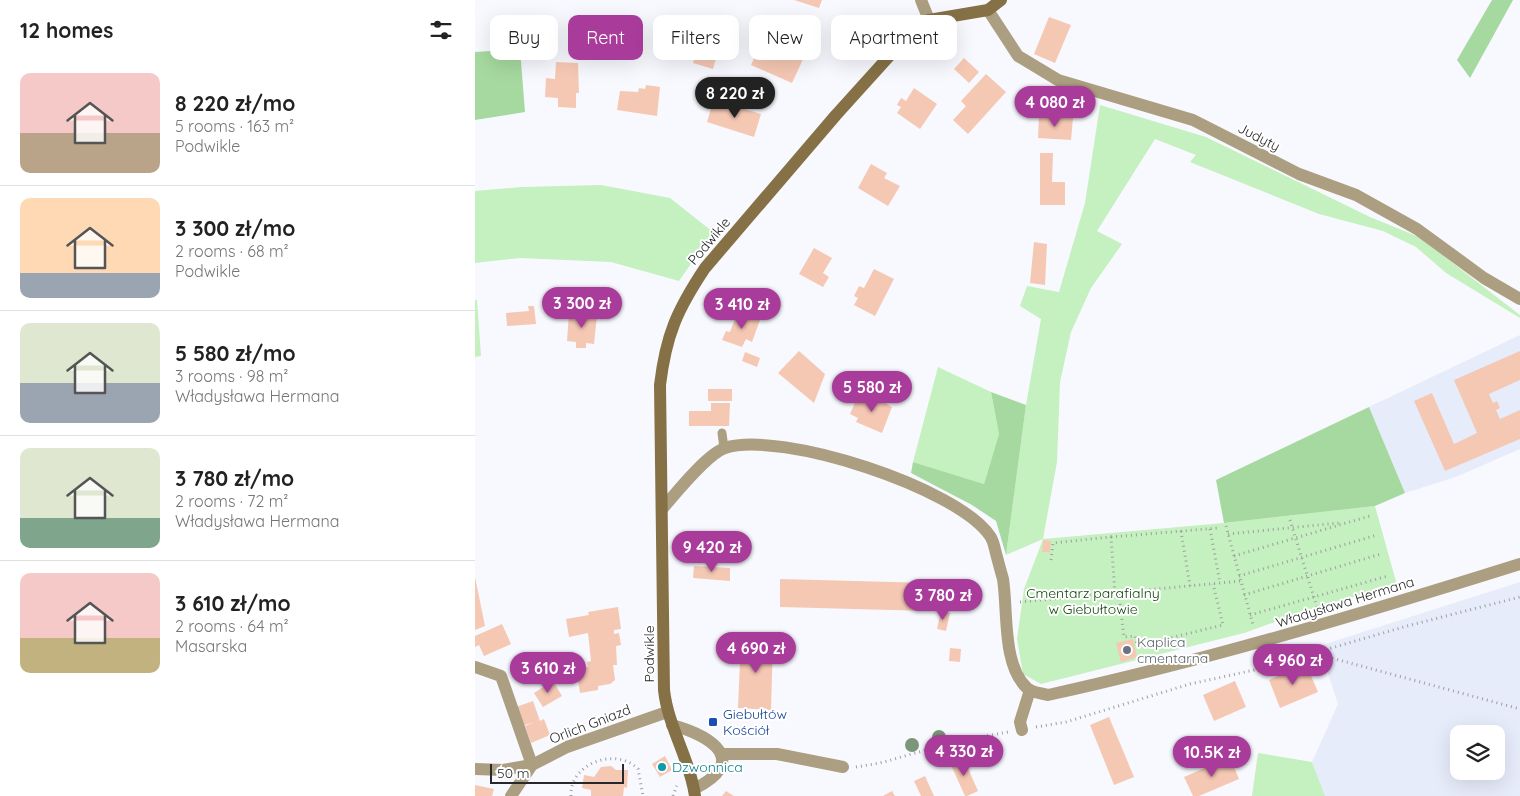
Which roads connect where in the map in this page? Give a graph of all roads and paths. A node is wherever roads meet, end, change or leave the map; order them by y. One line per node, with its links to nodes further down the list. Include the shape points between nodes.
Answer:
1 (921, 0): 4 (street)
2 (1001, 0): 3 (street, Podwikle)
3 (988, 10): 5 (street, Podwikle); 7 (street, Judyty, via 1018,56 1058,80 1193,120 1299,174 1356,195 1417,229 1484,278)
4 (927, 15)
5 (957, 15)
6 (886, 60): 10 (street, Podwikle, via 705,268 672,324 660,385)
7 (1520, 299)
8 (723, 433): 9 (lane)
9 (724, 448): 10 (street, via 699,468); 39 (street, via 751,445 837,457 892,476 968,512 991,536 1003,579)
10 (663, 508): 47 (street, Podwikle, via 664,690)
11 (1370, 516): 13 (path)
12 (1290, 520): 16 (path)
13 (1347, 522): 16 (path); 22 (path)
14 (1226, 526): 19 (path)
15 (1218, 528): 17 (path)
16 (1293, 528): 19 (path); 22 (path)
17 (1210, 529): 18 (path); 32 (path)
18 (1181, 531): 21 (path); 34 (path)
19 (1228, 534): 24 (path)
20 (1377, 535): 25 (path)
21 (1111, 537): 26 (path, via 1053,543); 35 (path)
22 (1296, 538): 24 (path); 25 (path)
23 (1381, 554): 30 (path)
24 (1234, 556): 28 (path)
25 (1302, 558): 28 (path); 30 (path)
26 (1051, 560)
27 (1520, 564): 45 (street, Władysława Hermana, via 1236,650 1048,695)
28 (1239, 576): 31 (path)
29 (1388, 576): 37 (path)
30 (1308, 577): 36 (path); 37 (path)
31 (1241, 581): 32 (path); 36 (path)
32 (1220, 583): 33 (path)
33 (1213, 584): 34 (path); 35 (path, via 1223,625 1137,646 1135,636 1124,638)
34 (1190, 586): 35 (path)
35 (1117, 594): 39 (path)
36 (1245, 595): 41 (path)
37 (1314, 596): 40 (path); 41 (path)
38 (1520, 597): 43 (path)
39 (1005, 603): 45 (street, via 1015,674)
40 (1317, 607)
41 (1250, 615): 42 (path)
42 (1253, 625)
43 (1313, 652): 46 (path); 49 (path, via 1259,669 1190,684 1067,722)
44 (475, 667): 51 (street, via 501,676)
45 (1031, 690): 49 (street, via 1020,722)
46 (1520, 709)
47 (667, 712): 48 (street, Podwikle); 51 (street, Orlich Gniazd, via 567,747)
48 (672, 725): 50 (street, via 705,736); 55 (street, Podwikle)
49 (1022, 730): 52 (path, via 958,741 880,763)
50 (721, 754): 52 (street, via 777,754); 55 (street, via 716,773)
51 (532, 765): 53 (street, via 503,770); 56 (street, Orlich Gniazd)
52 (843, 767)
53 (475, 769)
54 (678, 784): 59 (path)
55 (694, 792)
56 (511, 796)
57 (571, 796): 58 (path, via 571,785 580,770 607,760 633,764 641,778)
58 (643, 796)
59 (673, 796)

